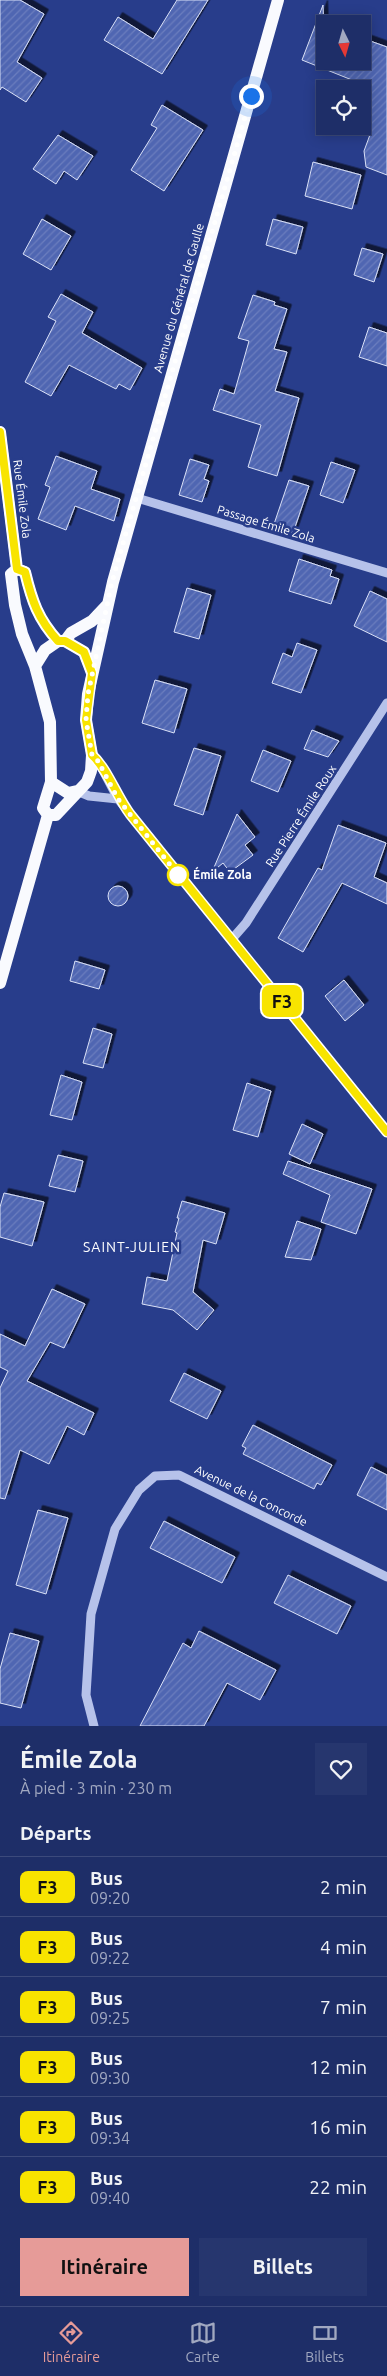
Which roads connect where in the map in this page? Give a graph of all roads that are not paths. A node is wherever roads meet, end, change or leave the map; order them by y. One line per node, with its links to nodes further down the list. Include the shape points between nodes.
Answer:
1 (278, 0): 3 (main road, Avenue du Général de Gaulle)
2 (0, 432): 4 (main road, Rue Émile Zola)
3 (137, 498): 5 (street, Passage Émile Zola); 6 (main road, Avenue du Général de Gaulle)
4 (17, 569): 7 (main road, Rue Émile Zola, via 25,572 31,598 42,623); 8 (main road, Rue Émile Zola, via 11,574 14,605)
5 (387, 573)
6 (108, 604): 7 (main road, via 92,621); 9 (main road, Avenue du Général de Gaulle)
7 (61, 641): 8 (main road, via 45,650); 9 (main road, via 84,652)
8 (35, 666): 12 (main road, via 50,722)
9 (92, 673): 11 (main road, Avenue du Général de Gaulle, via 86,720)
10 (387, 703): 16 (street, Rue Pierre Émile Roux, via 246,923)
11 (92, 755): 13 (main road, Avenue du Général de Gaulle, via 87,782); 14 (street)
12 (52, 782): 13 (main road, via 68,792); 15 (main road, via 43,808)
13 (77, 791): 14 (street, via 89,796); 15 (main road, Avenue du Général de Gaulle, via 72,801 56,815)
14 (118, 799): 16 (street)
15 (48, 815): 17 (main road)
16 (232, 939): 18 (street)
17 (0, 983)
18 (387, 1132)
19 (387, 1577): 20 (street, Avenue de la Concorde, via 179,1475 155,1476 139,1490 115,1529 91,1614 86,1695)
20 (94, 1726)

